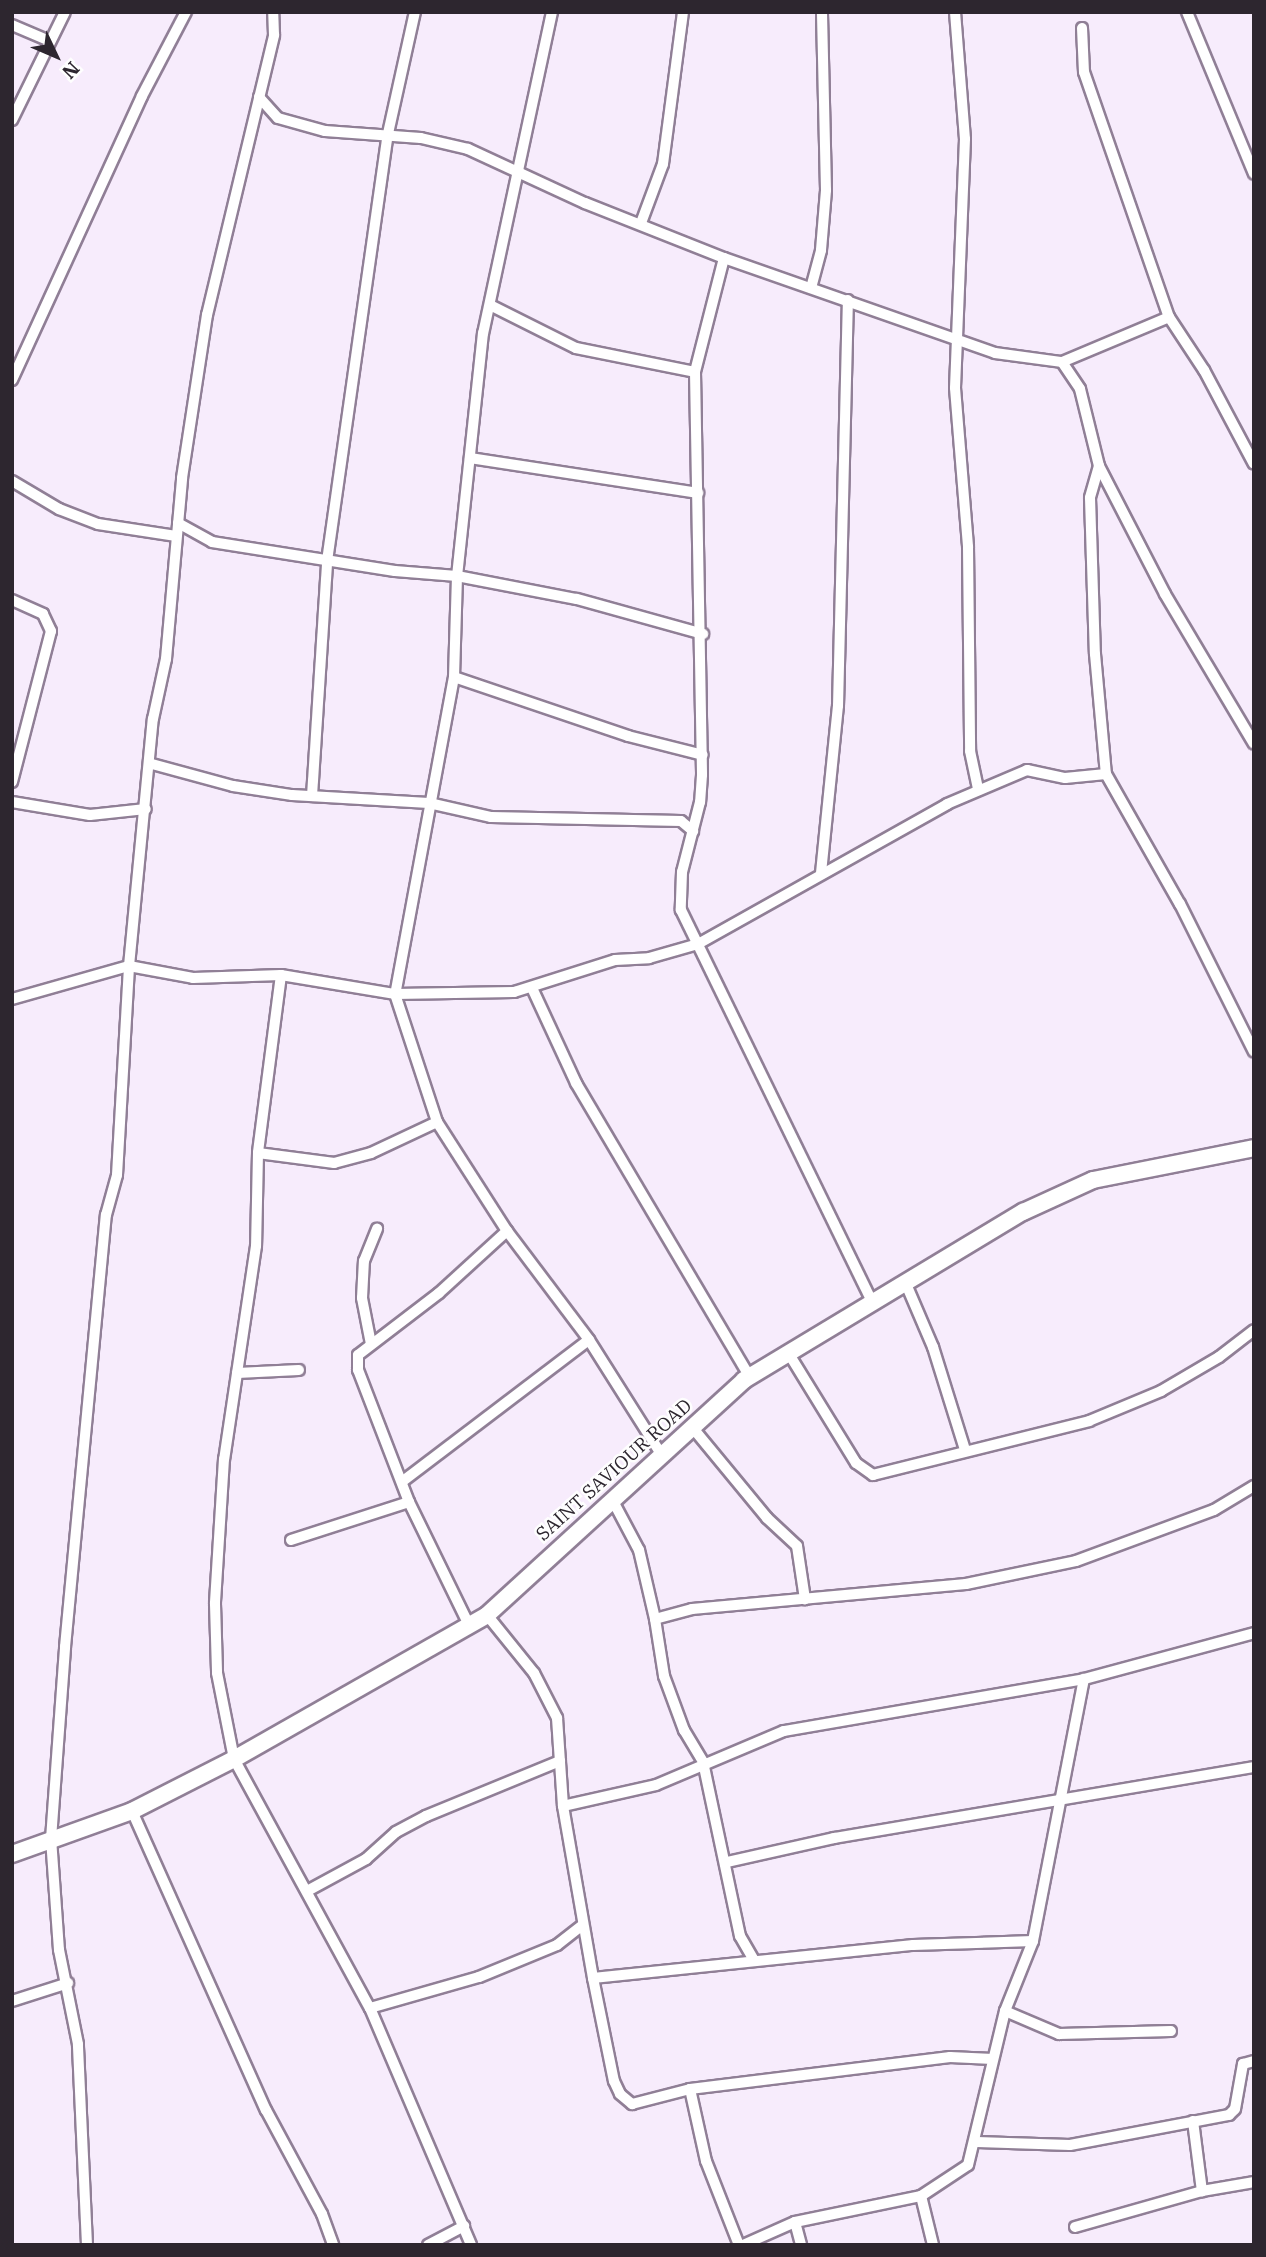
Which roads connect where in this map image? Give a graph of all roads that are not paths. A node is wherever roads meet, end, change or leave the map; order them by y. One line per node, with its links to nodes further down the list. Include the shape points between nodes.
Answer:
1 (65, 12): 12 (street)
2 (186, 12): 27 (street, via 142,96)
3 (273, 12): 13 (street, via 274,35)
4 (415, 12): 15 (street)
5 (552, 12): 16 (street)
6 (683, 12): 18 (street, via 663,164)
7 (822, 12): 20 (street, via 826,191 821,250)
8 (955, 12): 24 (street, via 965,139)
9 (1187, 12): 17 (street)
10 (12, 25): 12 (street)
11 (1082, 28): 23 (street, via 1084,72)
12 (48, 40): 14 (street)
13 (258, 97): 15 (street, via 278,118 325,131); 33 (street, via 207,315)
14 (12, 120)
15 (387, 138): 16 (street, via 443,142); 35 (street)
16 (517, 170): 18 (street, via 585,203); 22 (street)
17 (1254, 174)
18 (641, 223): 19 (street)
19 (724, 258): 20 (street); 26 (street)
20 (811, 288): 21 (street)
21 (848, 300): 24 (street); 51 (street, via 838,706)
22 (490, 305): 26 (street, via 576,348); 28 (street)
23 (1169, 317): 25 (street); 29 (street, via 1205,370)
24 (960, 341): 25 (street, via 995,353); 45 (street, via 955,388 968,548 968,709)
25 (1062, 362): 30 (street, via 1080,389)
26 (695, 372): 32 (street)
27 (12, 380)
28 (470, 458): 32 (street); 36 (street)
29 (1254, 464)
30 (1099, 466): 40 (street, via 1164,594); 43 (street, via 1090,498 1095,654)
31 (12, 481): 34 (street, via 59,509 98,524)
32 (698, 494): 38 (street)
33 (178, 523): 34 (street); 35 (street, via 212,542)
34 (177, 536): 42 (street, via 166,659 153,719)
35 (327, 561): 36 (street); 46 (street)
36 (457, 576): 38 (street, via 577,599); 39 (street)
37 (12, 600): 44 (street, via 43,614 51,631)
38 (703, 634): 41 (street, via 699,692)
39 (454, 677): 41 (street, via 628,736); 48 (street)
40 (1254, 744)
41 (703, 755): 50 (street, via 701,802)
42 (152, 764): 46 (street, via 233,786); 49 (street)
43 (1106, 774): 45 (street, via 1065,778 1027,770); 58 (street, via 1180,904)
44 (12, 782)
45 (978, 790): 51 (street)
46 (312, 796): 48 (street)
47 (12, 802): 49 (street, via 90,815)
48 (429, 803): 50 (street, via 492,817 681,821); 56 (street, via 412,919)
49 (146, 809): 53 (street)
50 (693, 831): 52 (street, via 682,872 681,910)
51 (821, 873): 52 (street)
52 (698, 944): 55 (street, via 649,958 615,960); 65 (street)
53 (129, 966): 54 (street, via 194,978); 57 (street); 94 (street, via 117,1175 106,1215 82,1446)
54 (281, 975): 56 (street); 61 (street)
55 (532, 988): 56 (street, via 487,996); 72 (street, via 576,1083)
56 (395, 993): 59 (street)
57 (12, 999)
58 (1254, 1052)
59 (437, 1122): 61 (street, via 371,1153 334,1163); 63 (street)
60 (1254, 1148): 64 (street, SAINT SAVIOUR ROAD, via 1093,1180 1060,1192)
61 (258, 1153): 71 (street, via 256,1245)
62 (377, 1229): 68 (street, via 362,1298)
63 (507, 1231): 67 (street); 68 (street, via 439,1293)
64 (906, 1284): 65 (street, SAINT SAVIOUR ROAD); 74 (street, via 933,1347)
65 (873, 1304): 69 (street, SAINT SAVIOUR ROAD)
66 (1254, 1330): 74 (street, via 1161,1391 1089,1421)
67 (589, 1340): 75 (street); 76 (street)
68 (371, 1344): 76 (street, via 358,1355 358,1370)
69 (789, 1354): 72 (street, SAINT SAVIOUR ROAD); 74 (street, via 867,1474)
70 (299, 1370): 71 (street)
71 (237, 1373): 87 (street, via 224,1459 215,1604 217,1673)
72 (750, 1377): 73 (street, SAINT SAVIOUR ROAD)
73 (692, 1426): 75 (street, SAINT SAVIOUR ROAD); 81 (street, via 767,1518 797,1546)
74 (965, 1450)
75 (661, 1454): 79 (street, SAINT SAVIOUR ROAD)
76 (402, 1481): 78 (street)
77 (1254, 1486): 81 (street, via 1214,1510 1076,1561 966,1584)
78 (409, 1502): 80 (street); 84 (street)
79 (614, 1503): 82 (street, SAINT SAVIOUR ROAD); 83 (street, via 639,1550)
80 (290, 1540)
81 (805, 1599): 83 (street, via 692,1609)
82 (487, 1615): 84 (street, SAINT SAVIOUR ROAD); 88 (street, via 534,1673 557,1718)
83 (655, 1619): 89 (street, via 664,1676 684,1730)
84 (469, 1625): 87 (street, SAINT SAVIOUR ROAD)
85 (1254, 1633): 86 (street)
86 (1084, 1679): 89 (street, via 784,1731); 91 (street)
87 (234, 1759): 93 (street, SAINT SAVIOUR ROAD); 97 (street)
88 (560, 1761): 92 (street); 97 (street, via 426,1816)
89 (703, 1762): 92 (street, via 656,1785); 96 (street)
90 (1254, 1767): 91 (street)
91 (1058, 1800): 96 (street, via 834,1838); 99 (street)
92 (563, 1806): 98 (street)
93 (132, 1811): 94 (street, SAINT SAVIOUR ROAD); 119 (street, via 266,2110 322,2214)
94 (51, 1839): 95 (street, SAINT SAVIOUR ROAD); 102 (street, via 59,1950)
95 (12, 1853)
96 (727, 1862): 100 (street, via 740,1936)
97 (309, 1890): 104 (street)
98 (583, 1925): 101 (street); 104 (street, via 557,1945 479,1978)
99 (1033, 1941): 100 (street, via 913,1945); 105 (street)
100 (754, 1960): 101 (street)
101 (593, 1978): 109 (street, via 620,2094 638,2105)
102 (68, 1983): 103 (street); 118 (street, via 86,2152)
103 (12, 2001)
104 (370, 2008): 116 (street)
105 (1005, 2011): 106 (street, via 1059,2034); 107 (street)
106 (1171, 2031)
107 (993, 2059): 109 (street, via 950,2057); 111 (street)
108 (1254, 2061): 110 (street, via 1243,2064 1233,2112)
109 (690, 2088): 122 (street, via 706,2161)
110 (1193, 2121): 111 (street, via 1070,2145); 113 (street)
111 (977, 2142): 114 (street, via 968,2165)
112 (1254, 2182): 113 (street)
113 (1202, 2191): 117 (street)
114 (921, 2196): 115 (street); 124 (street)
115 (795, 2222): 122 (street); 123 (street)
116 (464, 2226): 120 (street); 121 (street)
117 (1075, 2227)
118 (87, 2245)
119 (333, 2245)
120 (428, 2245)
121 (471, 2245)
122 (741, 2245)
123 (801, 2245)
124 (933, 2245)

